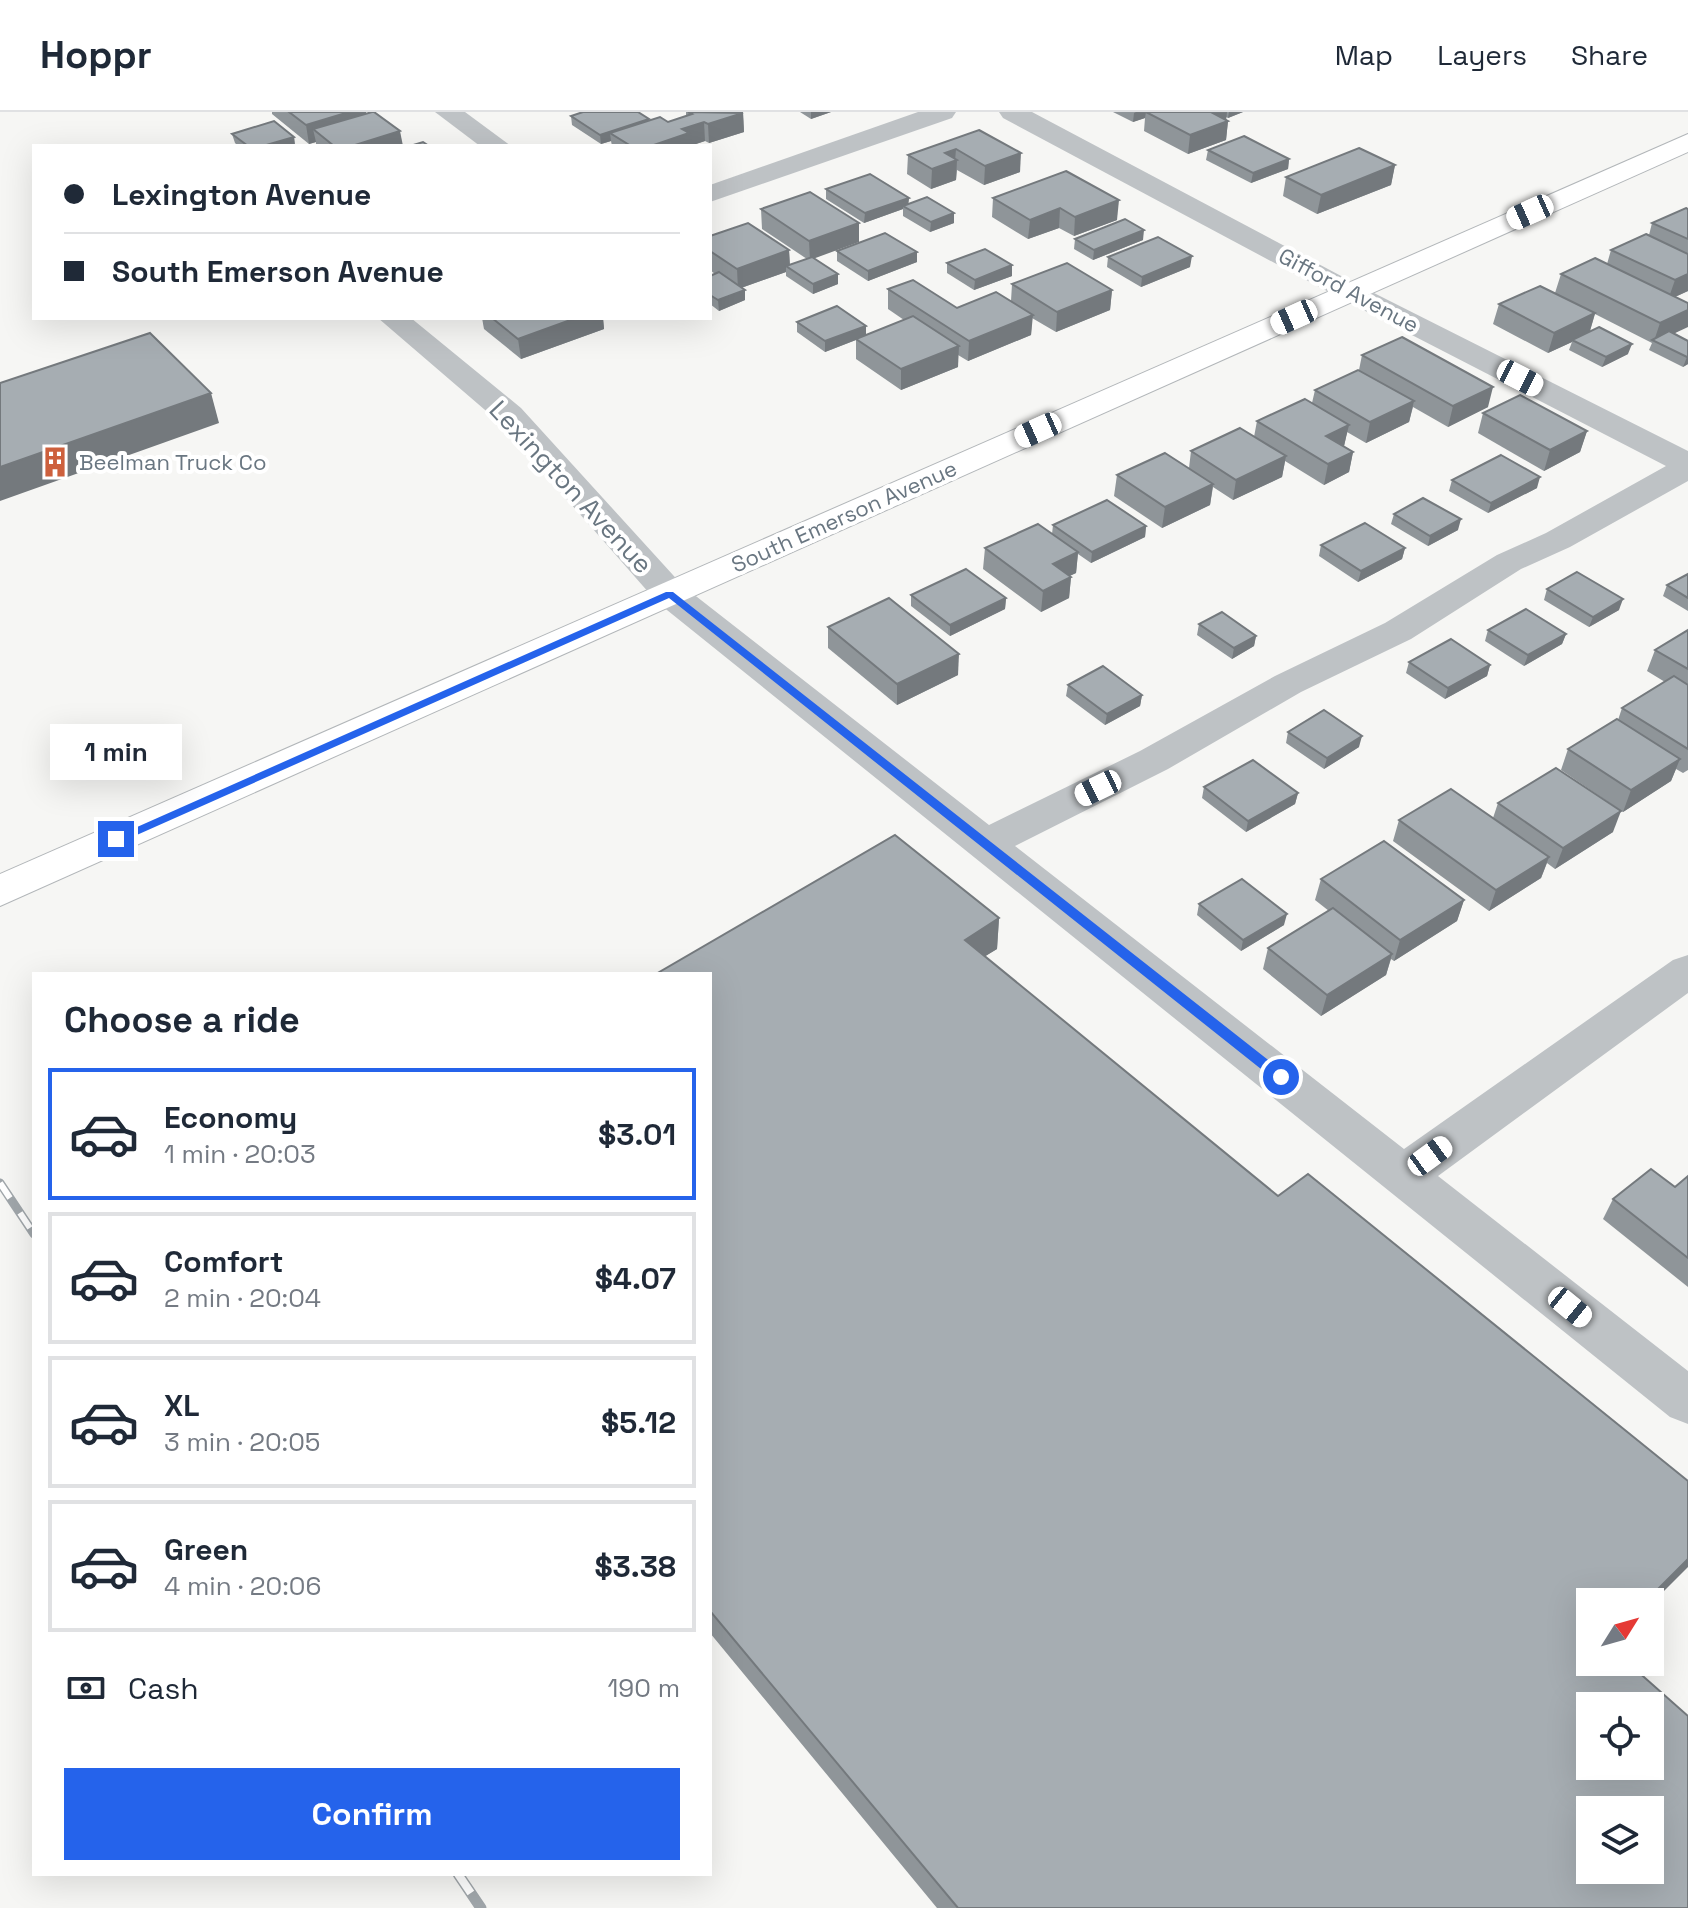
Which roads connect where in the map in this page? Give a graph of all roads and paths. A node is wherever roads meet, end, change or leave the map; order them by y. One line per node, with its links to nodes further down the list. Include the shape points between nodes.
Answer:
1 (448, 112): 5 (street)
2 (943, 112): 6 (street)
3 (1012, 112): 7 (street, Gifford Avenue)
4 (1688, 142): 7 (main road, South Emerson Avenue)
5 (495, 144)
6 (712, 193)
7 (1350, 292): 9 (street, Gifford Avenue); 10 (main road, South Emerson Avenue)
8 (395, 320): 10 (street, Lexington Avenue, via 510,415)
9 (1688, 466): 11 (street, via 1509,562 1398,631)
10 (670, 594): 11 (street, Lexington Avenue); 12 (main road, South Emerson Avenue)
11 (985, 844): 14 (street, Lexington Avenue)
12 (0, 891)
13 (1688, 971): 14 (street)
14 (1404, 1175): 15 (street, Lexington Avenue)
15 (1688, 1401)

